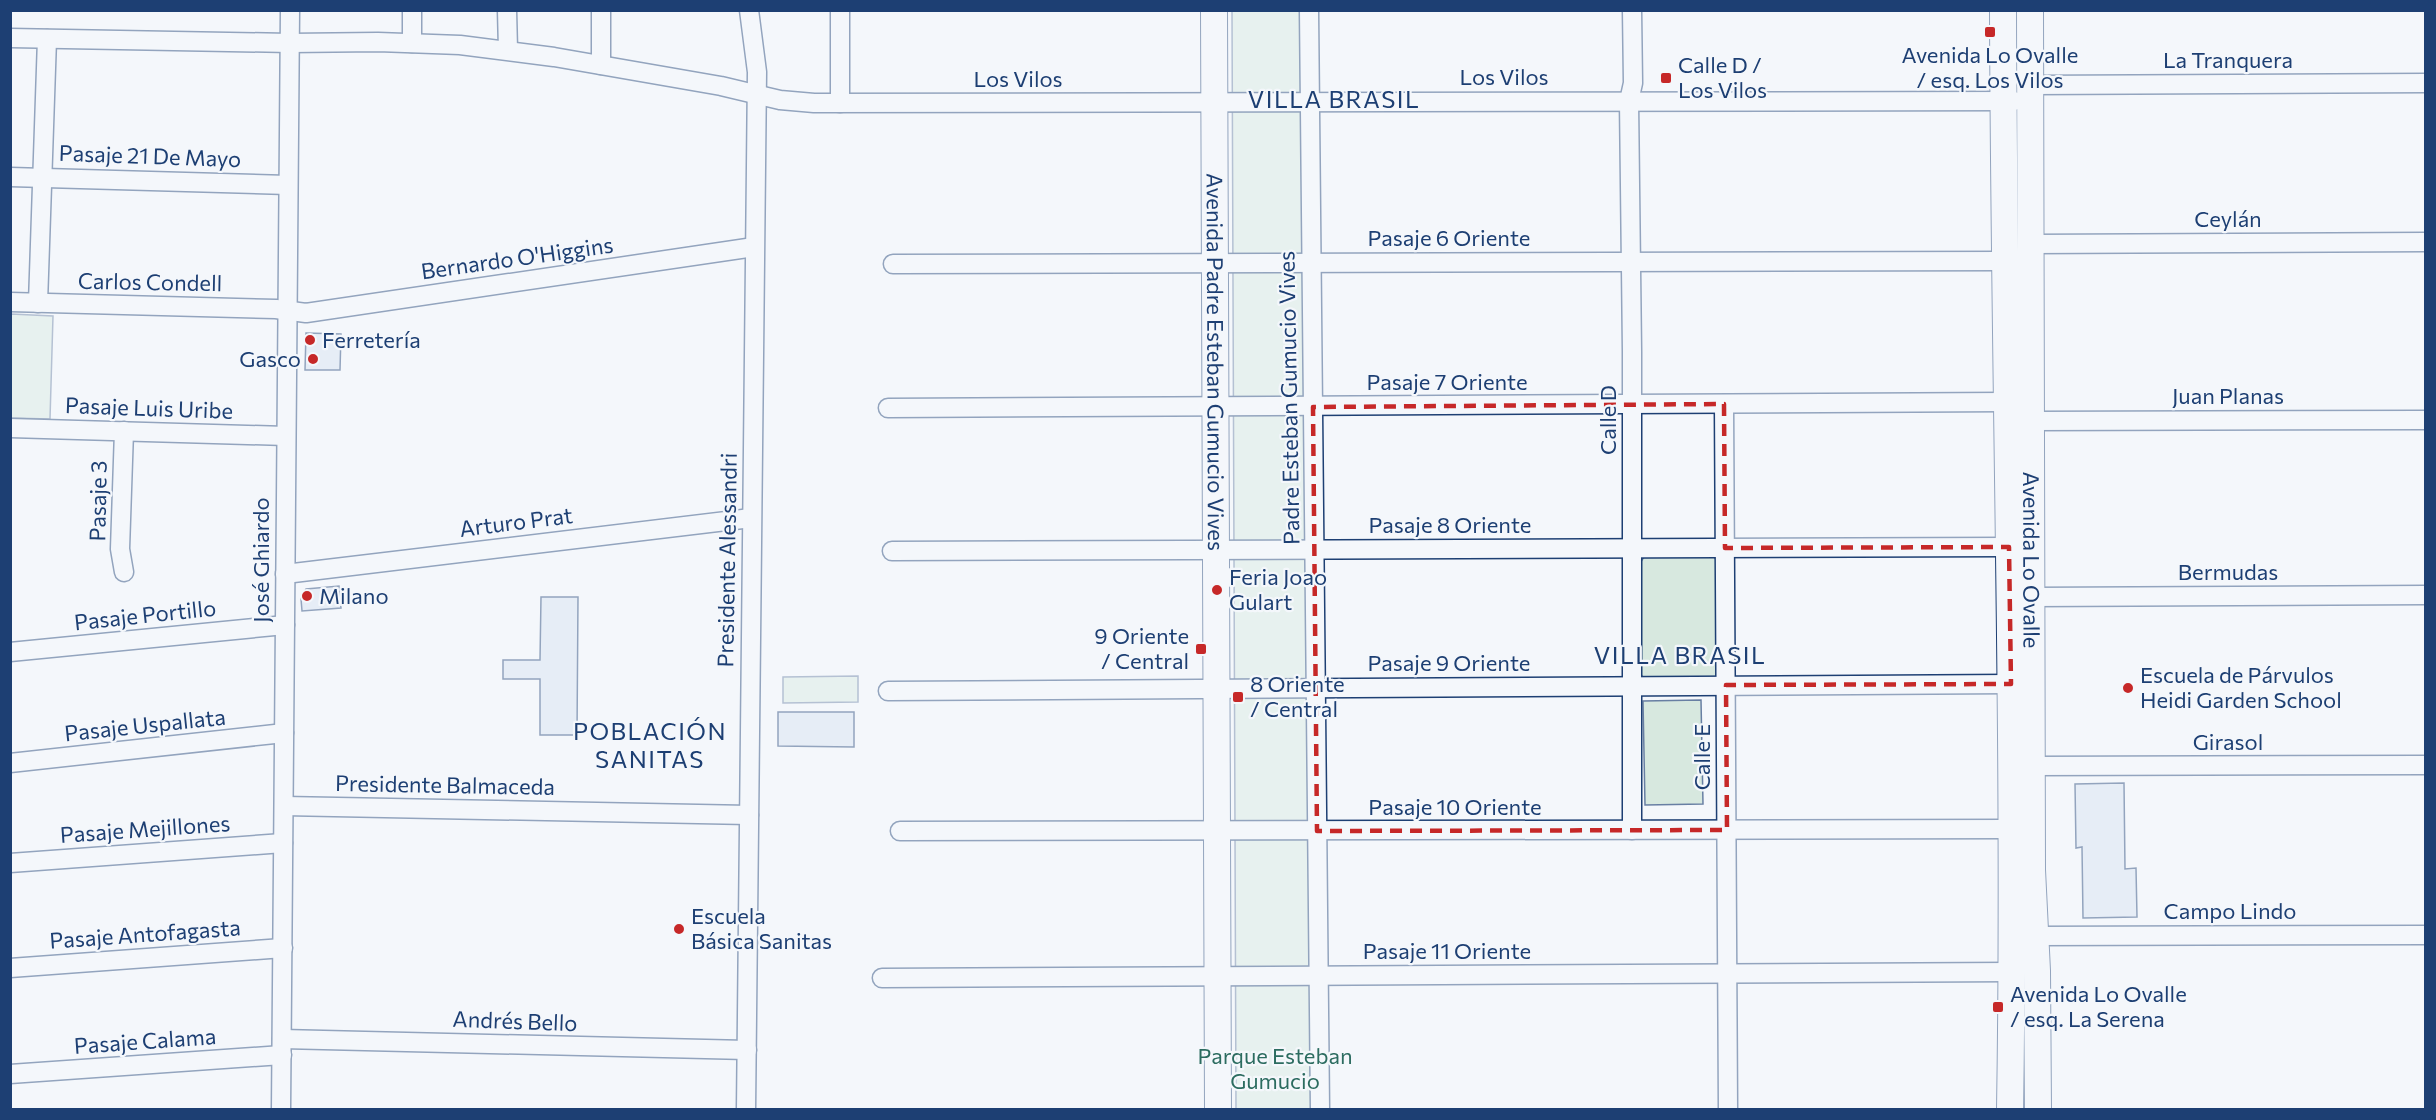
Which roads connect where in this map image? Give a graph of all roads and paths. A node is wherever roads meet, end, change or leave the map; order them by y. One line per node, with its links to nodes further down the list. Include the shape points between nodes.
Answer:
1 (290, 10): 14 (street, José Ghiardo)
2 (412, 10): 15 (street)
3 (507, 10): 16 (street)
4 (602, 10): 17 (street)
5 (749, 10): 20 (street, Presidente Alessandri, via 755,45)
6 (840, 10): 25 (street)
7 (1214, 10): 23 (main road, Avenida Padre Esteban Gumucio Vives)
8 (1309, 10): 24 (street, Padre Esteban Gumucio Vives)
9 (1632, 10): 21 (street, Calle D, via 1633,83)
10 (2003, 10): 22 (main road, Avenida Lo Ovalle)
11 (2030, 10): 19 (main road, Avenida Lo Ovalle)
12 (10, 38): 13 (street, Los Vilos)
13 (47, 39): 14 (street, Los Vilos); 27 (street)
14 (290, 43): 15 (street, Los Vilos); 28 (street, José Ghiardo)
15 (412, 43): 16 (street, Los Vilos)
16 (508, 50): 17 (street, Los Vilos)
17 (601, 64): 20 (street, Los Vilos)
18 (2426, 83): 19 (street, La Tranquera)
19 (2031, 93): 22 (street, Los Vilos); 30 (main road, Avenida Lo Ovalle)
20 (756, 94): 25 (street, Los Vilos, via 797,102); 31 (street, Presidente Alessandri)
21 (1629, 101): 22 (street, Los Vilos); 24 (street, Los Vilos); 35 (street, Calle D)
22 (2003, 101): 32 (main road, Avenida Lo Ovalle)
23 (1214, 103): 24 (street, Los Vilos); 25 (street, Los Vilos); 33 (main road, Avenida Padre Esteban Gumucio Vives)
24 (1310, 103): 34 (street, Padre Esteban Gumucio Vives)
25 (840, 104)
26 (10, 177): 27 (street, Pasaje 21 De Mayo)
27 (42, 177): 28 (street, Pasaje 21 De Mayo); 38 (street)
28 (288, 185): 39 (street, José Ghiardo)
29 (2426, 243): 30 (street, Ceylán)
30 (2031, 244): 47 (main road, Avenida Lo Ovalle)
31 (754, 247): 39 (street, Bernardo O'Higgins, via 317,312); 51 (street, Presidente Alessandri)
32 (2005, 261): 35 (street, Pasaje 6 Oriente); 40 (main road, Avenida Lo Ovalle)
33 (1215, 262): 34 (street, Pasaje 6 Oriente); 36 (street, Pasaje 6 Oriente); 43 (main road, Avenida Padre Esteban Gumucio Vives)
34 (1311, 262): 35 (street, Pasaje 6 Oriente); 44 (street, Padre Esteban Gumucio Vives)
35 (1631, 262): 42 (street, Calle D)
36 (893, 264)
37 (10, 302): 38 (street, Carlos Condell)
38 (38, 303): 39 (street, Carlos Condell)
39 (287, 310): 50 (street, José Ghiardo)
40 (2007, 402): 41 (street, Pasaje 7 Oriente); 52 (main road, Avenida Lo Ovalle)
41 (1724, 404): 42 (street, Pasaje 7 Oriente); 53 (street, Calle E)
42 (1632, 405): 44 (street, Pasaje 7 Oriente); 54 (street, Calle D)
43 (1215, 407): 44 (street, Pasaje 7 Oriente); 45 (street, Pasaje 7 Oriente); 55 (main road, Avenida Padre Esteban Gumucio Vives)
44 (1313, 407): 56 (street, Padre Esteban Gumucio Vives)
45 (888, 408)
46 (2426, 420): 47 (street, Juan Planas)
47 (2031, 421): 61 (main road, Avenida Lo Ovalle)
48 (10, 428): 49 (street, Pasaje Luis Uribe)
49 (123, 431): 50 (street, Pasaje Luis Uribe); 58 (street, Pasaje 3, via 120,549)
50 (286, 436): 59 (street, José Ghiardo)
51 (751, 518): 59 (street, Arturo Prat); 75 (street, Presidente Alessandri)
52 (2009, 547): 53 (street, Pasaje 8 Oriente); 64 (main road, Avenida Lo Ovalle)
53 (1725, 548): 54 (street, Pasaje 8 Oriente); 66 (street, Calle E)
54 (1632, 549): 56 (street, Pasaje 8 Oriente); 65 (street, Calle D)
55 (1216, 550): 56 (street, Pasaje 8 Oriente); 57 (street, Pasaje 8 Oriente); 67 (main road, Avenida Padre Esteban Gumucio Vives)
56 (1315, 550): 68 (street, Padre Esteban Gumucio Vives)
57 (892, 551)
58 (124, 572)
59 (285, 574): 62 (street, José Ghiardo)
60 (2426, 595): 61 (street, Bermudas)
61 (2031, 597): 73 (main road, Avenida Lo Ovalle)
62 (285, 625): 63 (street, Pasaje Portillo); 70 (street, José Ghiardo)
63 (10, 652)
64 (2011, 684): 66 (street, Pasaje 9 Oriente); 76 (main road, Avenida Lo Ovalle)
65 (1632, 686): 66 (street, Pasaje 9 Oriente); 68 (street, Pasaje 9 Oriente); 77 (street, Calle D)
66 (1726, 686): 78 (street, Calle E)
67 (1216, 687): 68 (street, Pasaje 9 Oriente); 69 (street, Pasaje 9 Oriente); 80 (main road, Avenida Padre Esteban Gumucio Vives)
68 (1316, 687): 81 (street, Padre Esteban Gumucio Vives)
69 (888, 691)
70 (284, 733): 71 (street, Pasaje Uspallata); 74 (street, José Ghiardo)
71 (10, 763)
72 (2426, 765): 73 (street, Girasol)
73 (2031, 766): 85 (main road, Avenida Lo Ovalle)
74 (284, 806): 75 (street, Presidente Balmaceda); 82 (street, José Ghiardo)
75 (749, 815): 94 (street, Presidente Alessandri)
76 (2011, 829): 78 (street, Pasaje 10 Oriente); 88 (main road, Avenida Lo Ovalle)
77 (1632, 830): 78 (street, Pasaje 10 Oriente); 81 (street, Pasaje 10 Oriente)
78 (1727, 830): 89 (street, Calle E)
79 (900, 831): 80 (street, Pasaje 10 Oriente)
80 (1217, 831): 81 (street, Pasaje 10 Oriente); 90 (main road, Avenida Padre Esteban Gumucio Vives)
81 (1317, 831): 91 (street, Padre Esteban Gumucio Vives)
82 (283, 843): 83 (street, Pasaje Mejillones); 86 (street, José Ghiardo)
83 (10, 863)
84 (2426, 935): 85 (street, Campo Lindo)
85 (2035, 936): 102 (main road, Avenida Lo Ovalle)
86 (282, 948): 87 (street, Pasaje Antofagasta); 93 (street, José Ghiardo)
87 (10, 968)
88 (2012, 972): 89 (street, Pasaje 11 Oriente); 101 (main road, Avenida Lo Ovalle)
89 (1727, 974): 91 (street, Pasaje 11 Oriente); 100 (street, Calle E)
90 (1217, 976): 91 (street, Pasaje 11 Oriente); 92 (street, Pasaje 11 Oriente); 98 (main road, Avenida Padre Esteban Gumucio Vives)
91 (1319, 976): 99 (street, Padre Esteban Gumucio Vives)
92 (882, 978)
93 (282, 1047): 94 (street, Andrés Bello); 95 (street, Pasaje Calama); 96 (street, José Ghiardo)
94 (747, 1050): 97 (street, Presidente Alessandri)
95 (10, 1074)
96 (281, 1110)
97 (746, 1110)
98 (1218, 1110)
99 (1320, 1110)
100 (1728, 1110)
101 (2010, 1110)
102 (2038, 1110)

